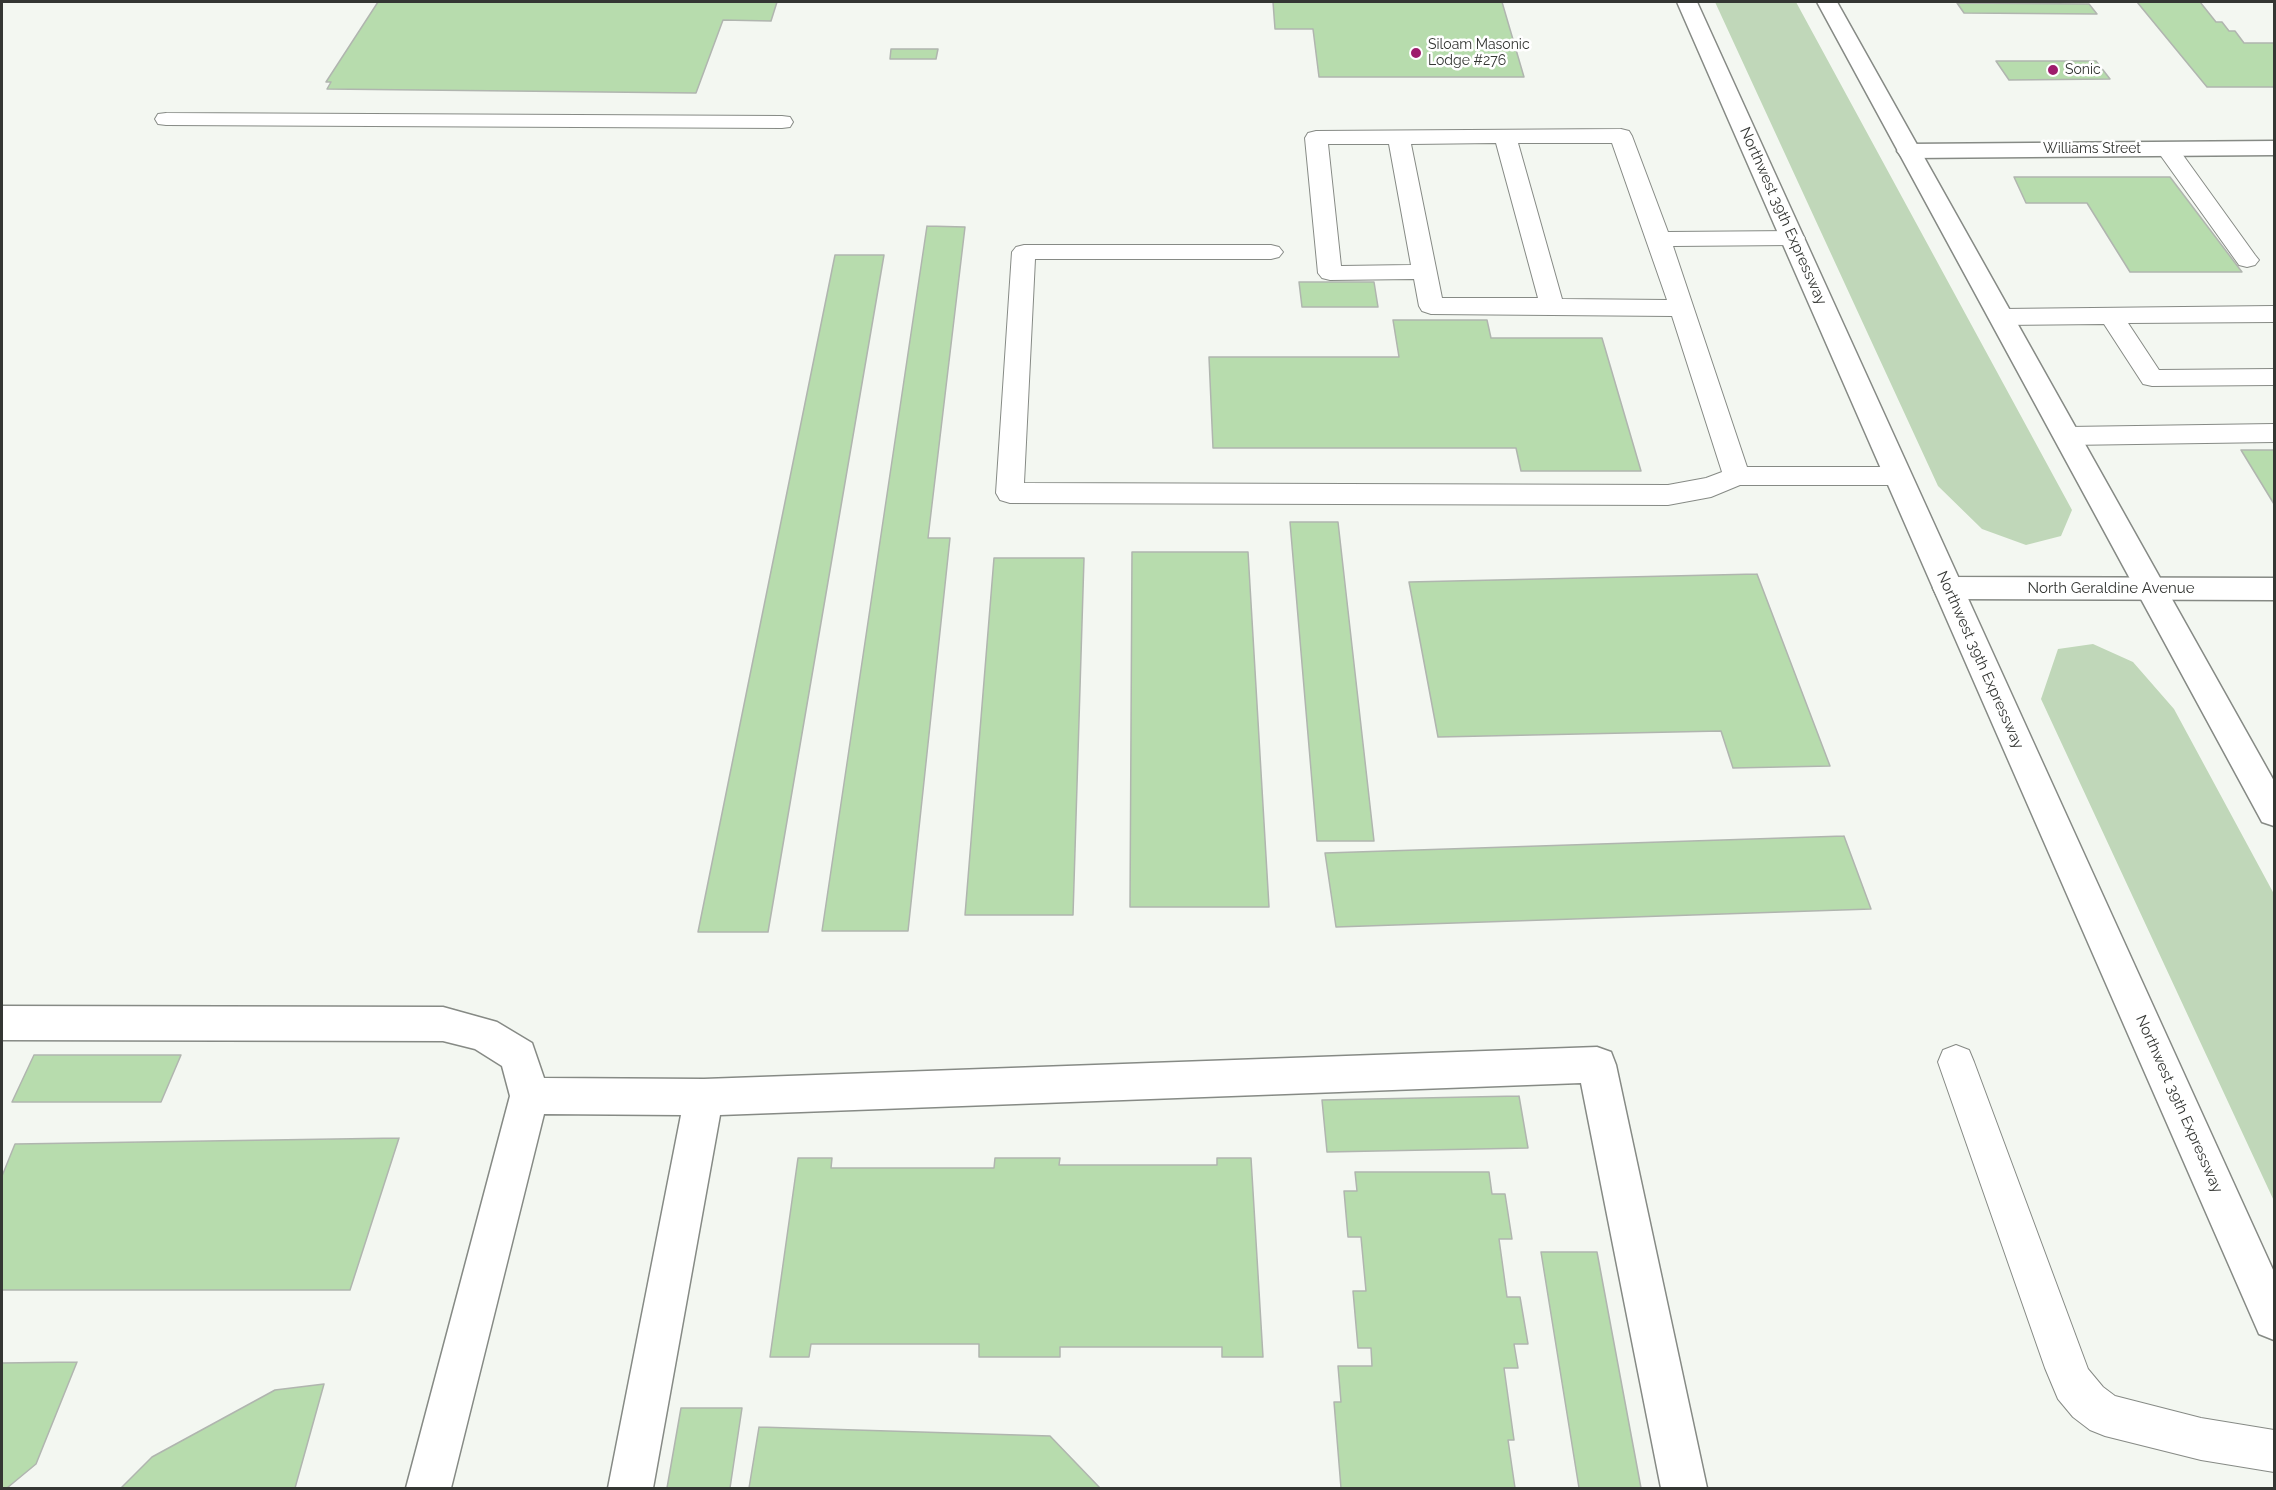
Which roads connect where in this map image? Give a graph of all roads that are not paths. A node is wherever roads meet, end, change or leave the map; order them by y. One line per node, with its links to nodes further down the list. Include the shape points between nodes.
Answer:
1 (1687, 2): 10 (main road, Northwest 39th Expressway)
2 (1827, 2): 9 (main road)
3 (166, 119): 4 (lane)
4 (782, 122)
5 (1505, 136): 6 (lane); 11 (lane, via 1621,136); 15 (lane)
6 (1399, 137): 14 (lane); 14 (lane, via 1316,138 1330,273)
7 (2274, 148): 8 (main road, Williams Street)
8 (2167, 149): 9 (main road, Williams Street); 13 (lane)
9 (1908, 151): 19 (main road)
10 (1793, 238): 11 (lane); 24 (main road, Northwest 39th Expressway)
11 (1659, 239): 16 (lane)
12 (1271, 252): 23 (lane, via 1024,252 1010,494 1668,495 1711,488)
13 (2247, 260)
14 (1424, 272): 15 (lane, via 1431,306)
15 (1552, 306): 16 (lane)
16 (1682, 308): 23 (lane)
17 (2274, 314): 18 (lane)
18 (2111, 316): 19 (lane); 20 (lane, via 2152,378)
19 (2002, 317): 22 (main road)
20 (2274, 377)
21 (2274, 433): 22 (lane)
22 (2068, 436): 25 (main road)
23 (1737, 476): 24 (lane)
24 (1897, 476): 26 (main road, Northwest 39th Expressway)
25 (2150, 587): 26 (main road, North Geraldine Avenue); 27 (main road, North Geraldine Avenue); 28 (main road)
26 (1948, 588): 33 (main road, Northwest 39th Expressway)
27 (2274, 589)
28 (2274, 812)
29 (2, 1023): 31 (main road, via 443,1024 484,1034 519,1055)
30 (1956, 1062): 34 (lane, via 2073,1384 2105,1415 2201,1439)
31 (529, 1096): 32 (main road); 35 (main road)
32 (704, 1097): 36 (main road); 37 (main road, via 1597,1065)
33 (2274, 1319)
34 (2274, 1451)
35 (428, 1488)
36 (631, 1488)
37 (1684, 1488)

